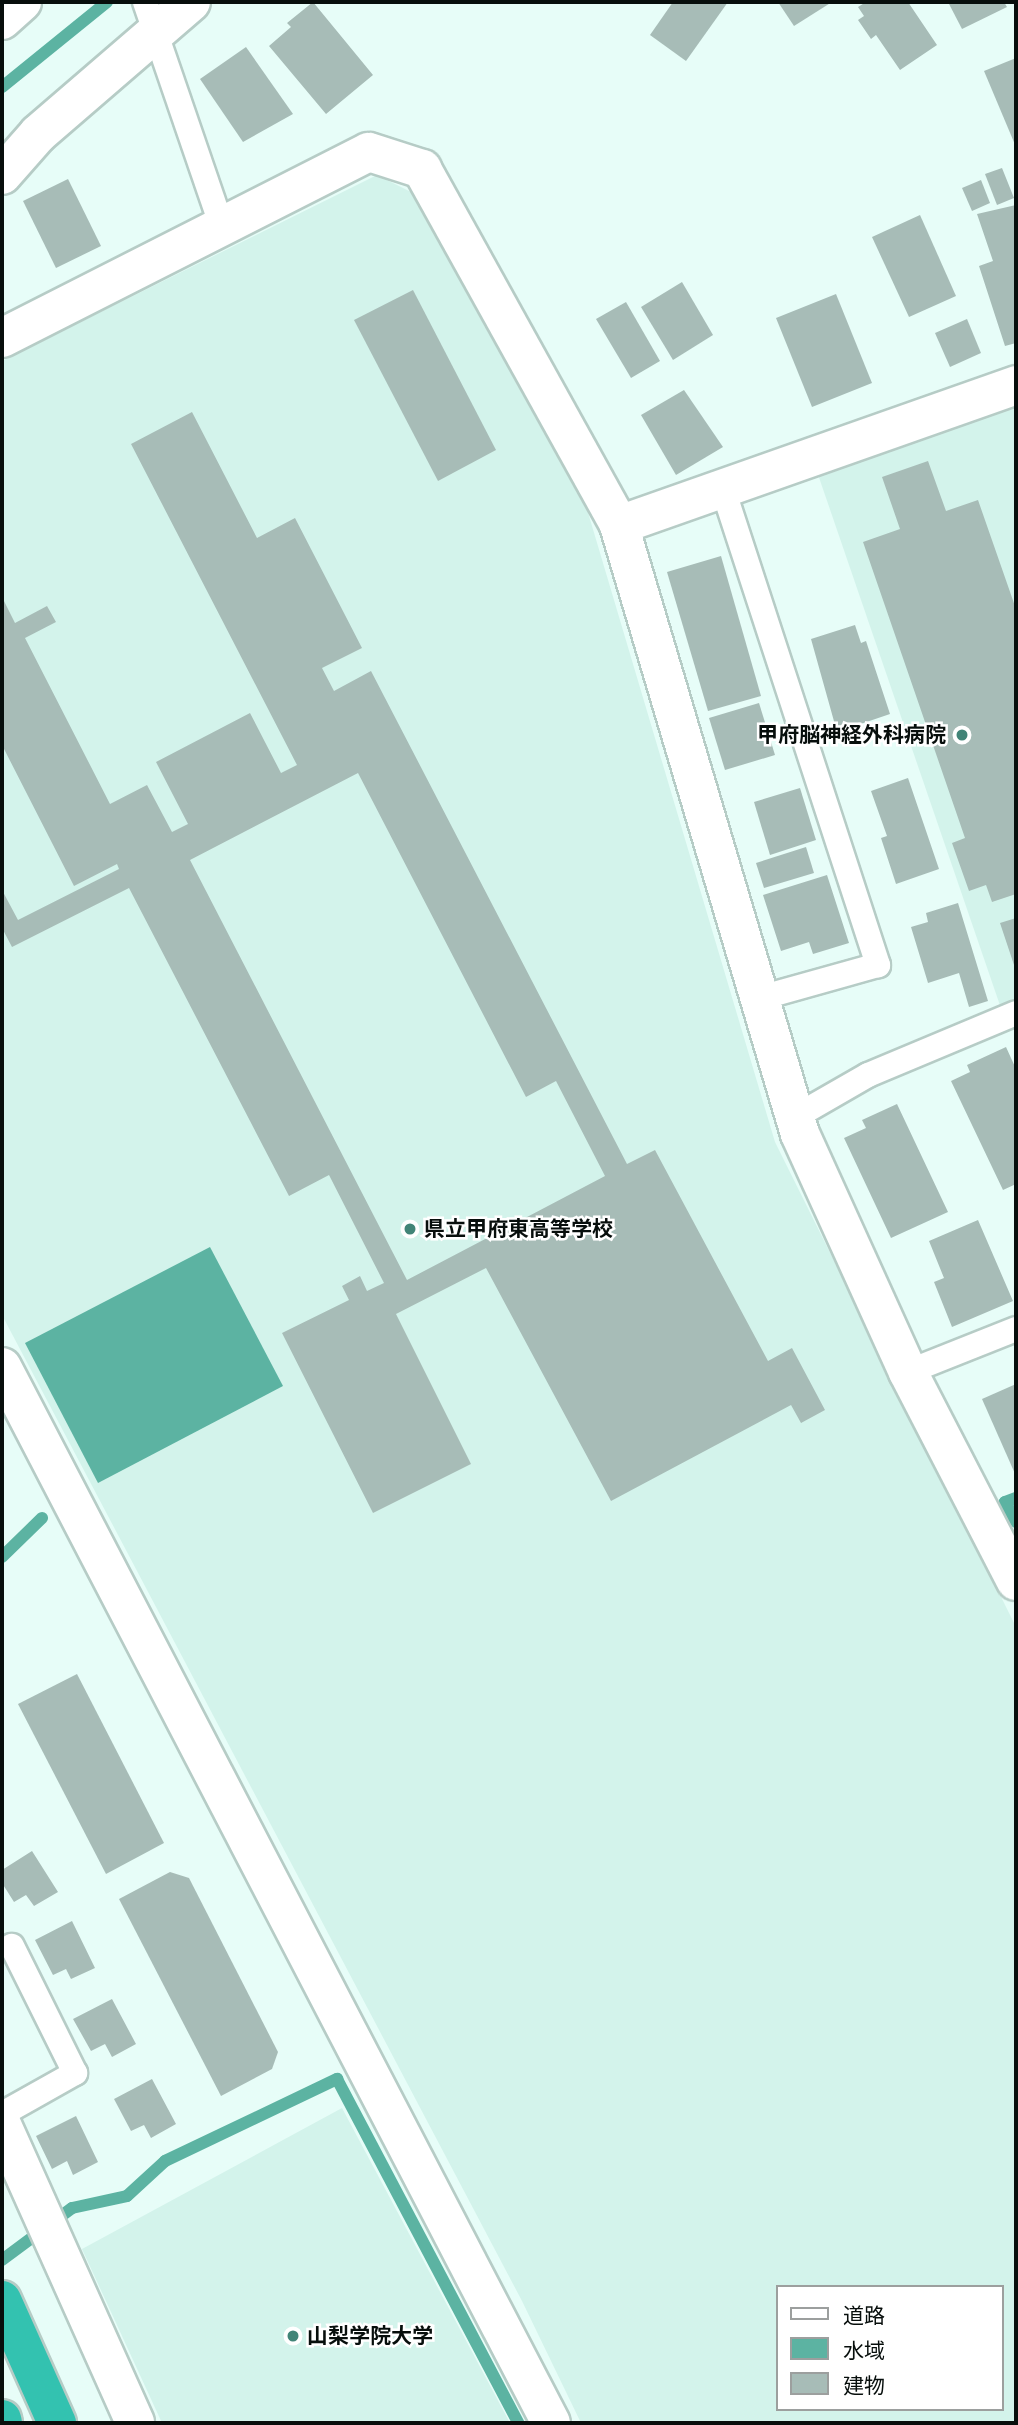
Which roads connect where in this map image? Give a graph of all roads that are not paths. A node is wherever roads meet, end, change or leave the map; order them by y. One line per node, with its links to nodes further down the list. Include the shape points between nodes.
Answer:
1 (22, 2): 4 (street)
2 (191, 2): 3 (street)
3 (150, 13): 5 (street); 6 (lane)
4 (2, 20)
5 (2, 174)
6 (222, 227): 7 (street); 10 (street, via 369,152 422,169)
7 (2, 338)
8 (1016, 385): 9 (street)
9 (723, 489): 10 (street); 11 (lane, via 878,965)
10 (619, 525): 11 (street)
11 (760, 998): 13 (street)
12 (1016, 1013): 13 (lane, via 868,1075)
13 (795, 1117): 16 (street)
14 (1016, 1329): 16 (lane)
15 (2, 1367): 24 (street)
16 (908, 1371): 17 (street)
17 (1016, 1581)
18 (12, 1946): 19 (lane, via 75,2073)
19 (2, 2113)
20 (2, 2126): 23 (street)
21 (2, 2300): 22 (highway)
22 (57, 2423)
23 (135, 2423)
24 (551, 2423)

